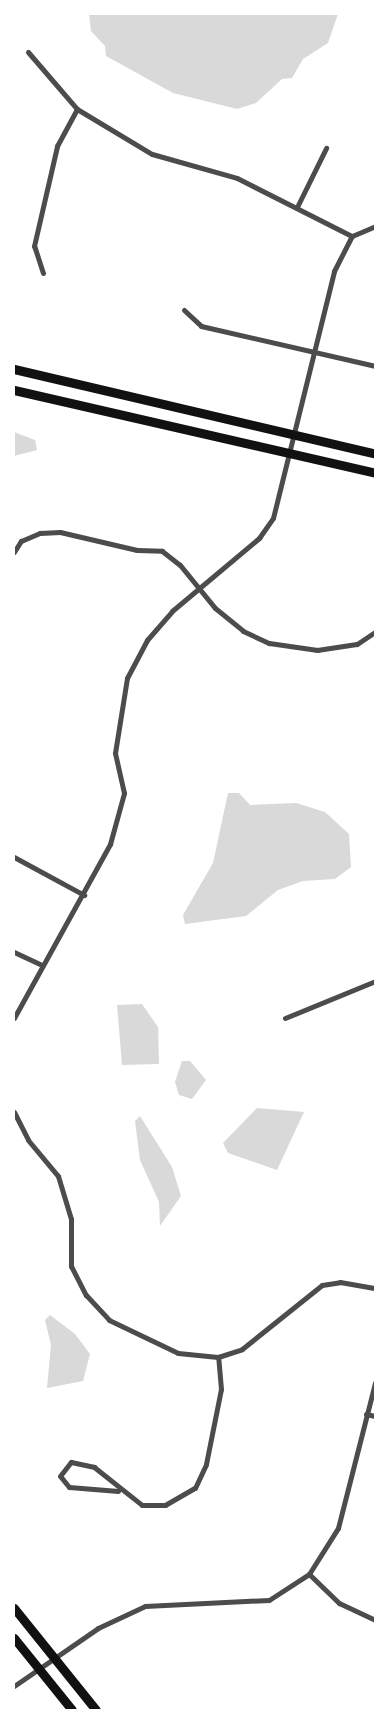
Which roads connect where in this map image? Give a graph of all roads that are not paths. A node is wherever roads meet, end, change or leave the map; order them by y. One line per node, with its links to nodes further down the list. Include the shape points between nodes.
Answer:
1 (28, 52): 2 (street)
2 (77, 109): 4 (street, via 152,154 237,178); 7 (street, via 57,146 34,246)
3 (326, 148): 4 (street)
4 (297, 207): 6 (street)
5 (375, 226): 6 (street)
6 (352, 236): 9 (street, via 337,259)
7 (43, 273)
8 (184, 310): 9 (street, via 201,326)
9 (313, 352): 10 (street); 13 (street)
10 (375, 366)
11 (14, 369): 13 (main road)
12 (14, 390): 14 (main road)
13 (292, 436): 14 (street); 15 (main road)
14 (288, 454): 16 (main road); 18 (street, via 273,518 259,538)
15 (375, 454)
16 (375, 473)
17 (14, 552): 18 (street, via 21,542 40,533 81,533 137,550 162,551)
18 (199, 588): 19 (street, via 243,631 269,644 317,650 357,644); 21 (street, via 147,640 127,678 115,753 124,793 110,844)
19 (375, 632)
20 (14, 857): 21 (street)
21 (84, 895): 23 (street)
22 (14, 952): 23 (street)
23 (40, 964): 25 (street)
24 (375, 981): 26 (street)
25 (14, 1018)
26 (285, 1018)
27 (14, 1112): 29 (street, via 66,1196 71,1266 86,1295 109,1320 178,1353)
28 (375, 1288): 29 (street, via 340,1282 322,1286 242,1349)
29 (218, 1357): 33 (street, via 221,1388 206,1464 195,1488 166,1505 142,1505)
30 (375, 1383): 31 (street)
31 (366, 1414): 32 (street); 34 (street, via 338,1528)
32 (375, 1416)
33 (118, 1490): 33 (street, via 94,1468 71,1462 60,1476 69,1487)
34 (309, 1574): 36 (street, via 339,1603); 38 (street, via 269,1600 145,1606 98,1628)
35 (14, 1608): 38 (main road)
36 (375, 1620)
37 (14, 1638): 39 (main road)
38 (56, 1656): 39 (street); 42 (main road)
39 (40, 1668): 40 (street); 41 (main road)
40 (14, 1686)
41 (72, 1710)
42 (96, 1710)

